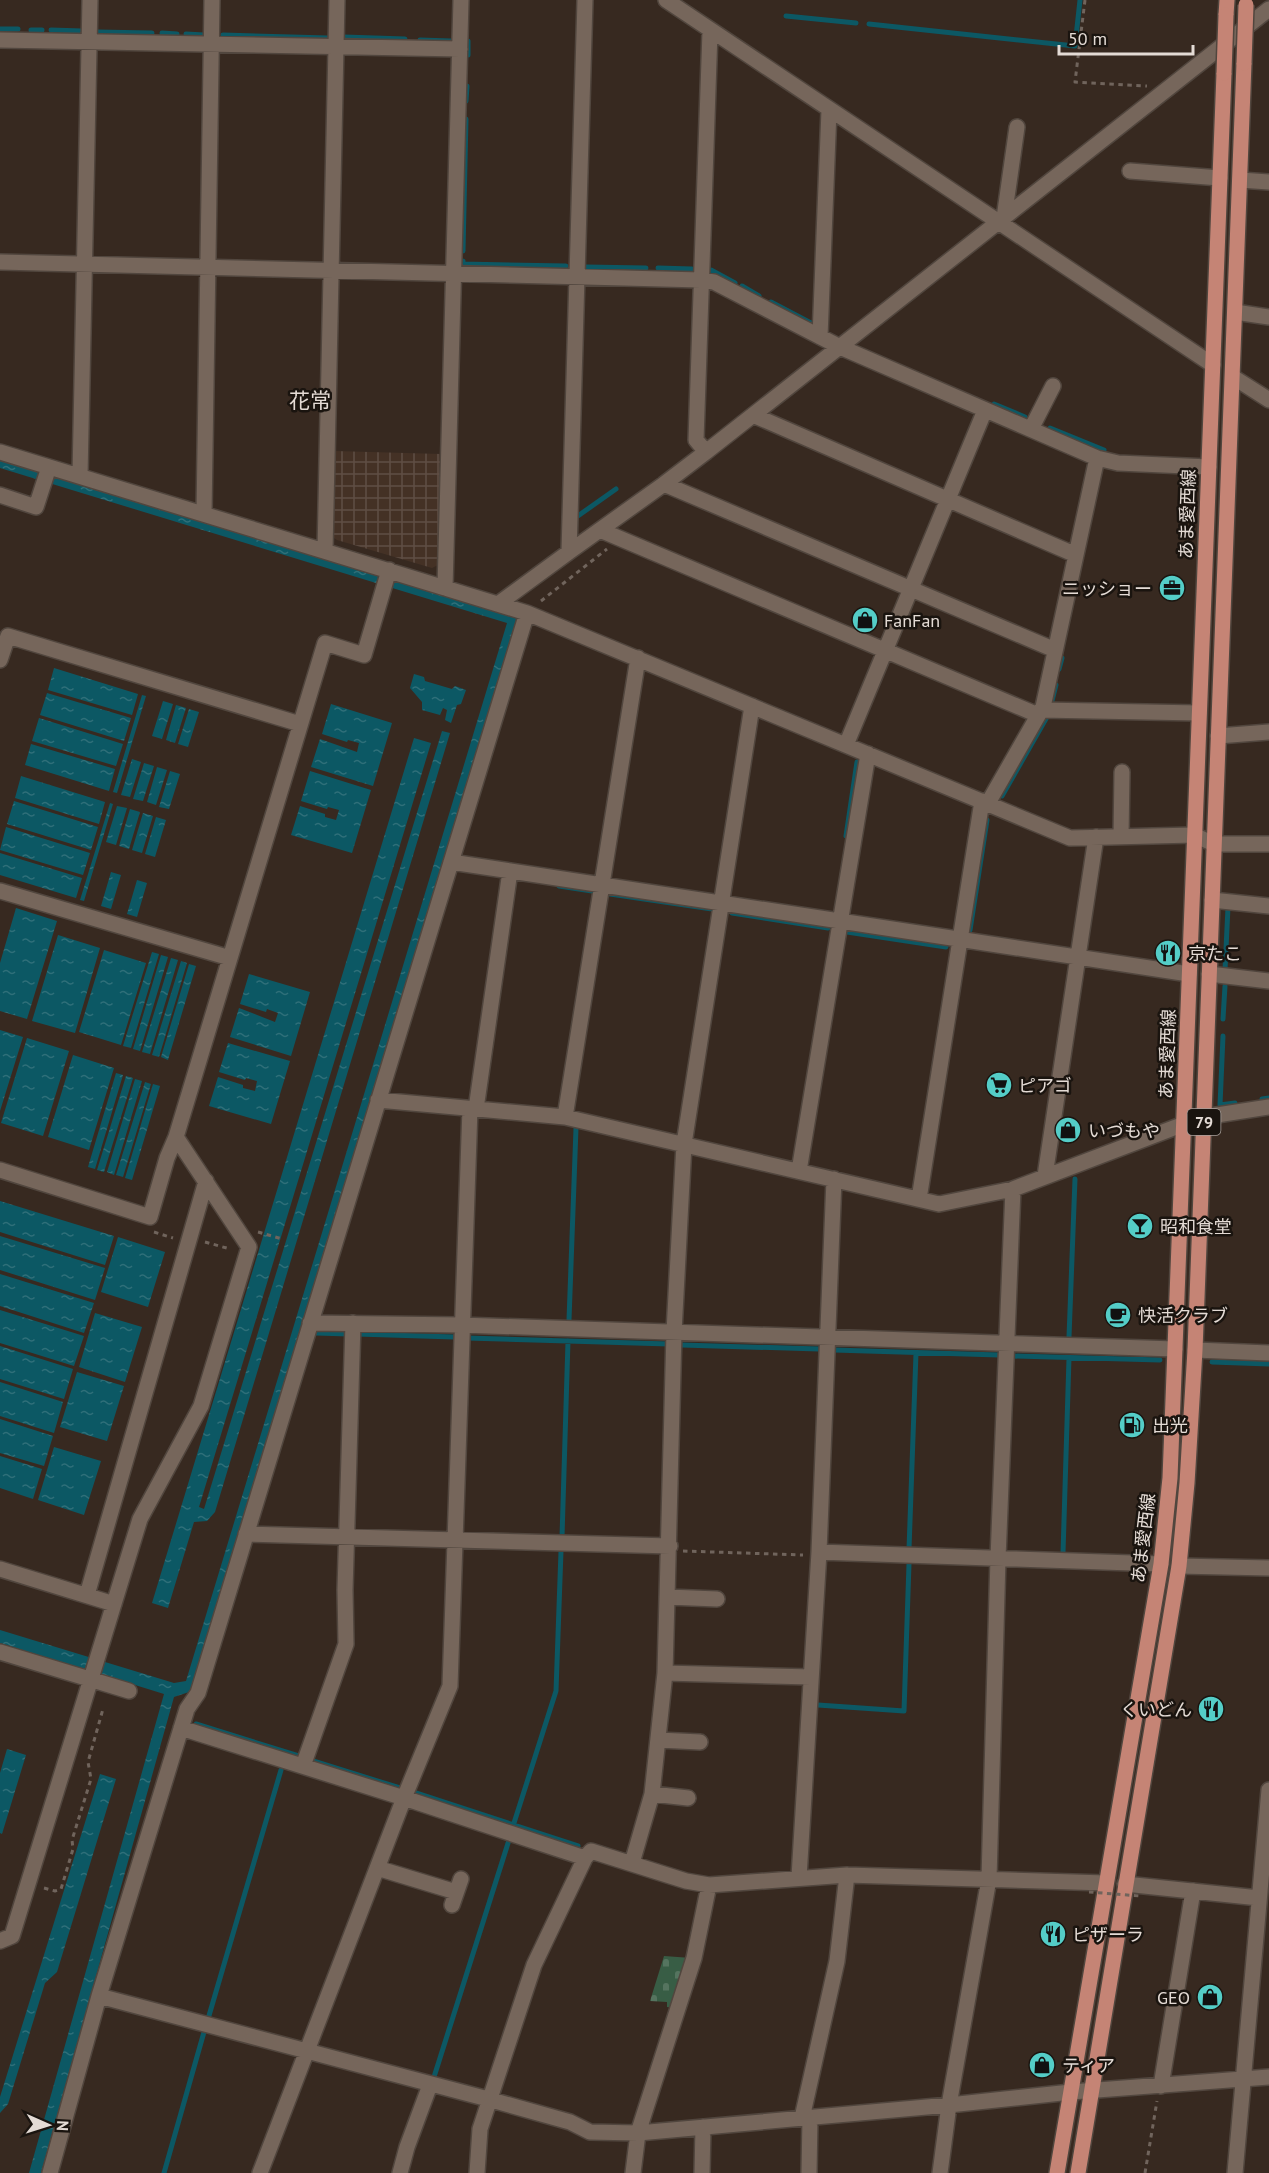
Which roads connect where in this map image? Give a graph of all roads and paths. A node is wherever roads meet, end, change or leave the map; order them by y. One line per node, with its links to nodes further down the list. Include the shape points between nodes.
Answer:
1 (90, 0): 13 (street)
2 (212, 0): 14 (street)
3 (337, 0): 15 (street)
4 (461, 0): 16 (street)
5 (585, 0): 30 (street)
6 (666, 0): 11 (street)
7 (1085, 0): 17 (path, via 1075,82 1150,86)
8 (1246, 2): 22 (main road, あま愛西線 / 79, bridge)
9 (1226, 8): 21 (main road, あま愛西線 / 79, bridge)
10 (1269, 9): 17 (street)
11 (710, 31): 18 (street); 31 (street)
12 (0, 40): 13 (street)
13 (89, 42): 14 (street); 26 (street)
14 (211, 44): 15 (street); 27 (street)
15 (336, 47): 16 (street); 28 (street)
16 (460, 49): 29 (street)
17 (1160, 97): 24 (street)
18 (829, 110): 24 (street); 34 (street)
19 (1017, 127): 24 (street)
20 (1130, 171): 21 (street)
21 (1220, 178): 36 (main road, あま愛西線 / 79)
22 (1240, 180): 23 (street); 32 (main road, あま愛西線 / 79)
23 (1269, 182)
24 (1001, 221): 35 (street); 36 (street)
25 (0, 262): 26 (street)
26 (84, 265): 27 (street); 48 (street)
27 (207, 268): 28 (street); 52 (street)
28 (331, 271): 29 (street); 54 (street)
29 (454, 274): 30 (street); 58 (street)
30 (577, 277): 31 (street); 55 (street)
31 (701, 280): 34 (street, via 714,282); 44 (street, via 696,440)
32 (1235, 312): 33 (street); 37 (main road, あま愛西線 / 79)
33 (1269, 317)
34 (820, 337): 35 (street)
35 (840, 347): 40 (street); 41 (street)
36 (1213, 365): 46 (main road, あま愛西線 / 79)
37 (1233, 377): 39 (street); 71 (main road, あま愛西線 / 79)
38 (1053, 386): 42 (street)
39 (1269, 400)
40 (985, 410): 42 (street); 51 (street)
41 (753, 415): 44 (street); 51 (street)
42 (1031, 429): 45 (street)
43 (0, 452): 47 (street)
44 (706, 452): 49 (street)
45 (1097, 458): 46 (street, via 1118,463); 56 (street)
46 (1209, 467): 68 (main road, あま愛西線 / 79)
47 (47, 474): 48 (street); 50 (street, via 36,507)
48 (80, 476): 52 (street)
49 (664, 484): 53 (street); 59 (street)
50 (0, 495)
51 (947, 500): 56 (street); 59 (street)
52 (204, 514): 54 (street)
53 (600, 530): 55 (street); 63 (street)
54 (325, 551): 57 (street)
55 (569, 552): 60 (street)
56 (1076, 555): 62 (street)
57 (386, 579): 58 (street); 69 (street, via 364,655 325,643)
58 (446, 588): 60 (street)
59 (910, 589): 62 (street); 63 (street)
60 (498, 604): 61 (street)
61 (527, 613): 64 (street); 81 (street)
62 (1055, 650): 67 (street)
63 (885, 651): 67 (street); 72 (street)
64 (638, 658): 66 (street); 83 (street)
65 (0, 660): 69 (street, via 8,636)
66 (752, 706): 72 (street); 86 (street)
67 (1039, 713): 68 (street); 75 (street)
68 (1199, 713): 76 (main road, あま愛西線 / 79)
69 (300, 724): 91 (street)
70 (1269, 732): 71 (street)
71 (1218, 736): 79 (main road, あま愛西線 / 79)
72 (846, 745): 73 (street)
73 (868, 754): 75 (street); 88 (street)
74 (1122, 772): 78 (street)
75 (985, 802): 77 (street, via 1070,838); 89 (street)
76 (1194, 835): 78 (street); 79 (street); 92 (main road, あま愛西線 / 79)
77 (1096, 837): 78 (street); 90 (street)
78 (1121, 837)
79 (1214, 844): 80 (street); 85 (main road, あま愛西線 / 79)
80 (1269, 844)
81 (451, 862): 82 (street); 95 (street)
82 (510, 871): 83 (street); 97 (street)
83 (602, 885): 86 (street); 98 (street)
84 (0, 891): 91 (street)
85 (1212, 900): 87 (street); 93 (main road, あま愛西線 / 79)
86 (721, 903): 88 (street); 102 (street)
87 (1269, 906)
88 (840, 921): 89 (street); 104 (street)
89 (960, 939): 90 (street); 109 (street)
90 (1078, 957): 92 (street); 105 (street)
91 (230, 958): 101 (street)
92 (1189, 974): 100 (main road, あま愛西線 / 79)
93 (1209, 974): 94 (street); 99 (main road, あま愛西線 / 79)
94 (1269, 981)
95 (378, 1100): 97 (street); 112 (street)
96 (1269, 1107): 99 (street)
97 (473, 1108): 98 (street); 114 (street)
98 (566, 1117): 102 (street)
99 (1204, 1117): 119 (main road, あま愛西線 / 79)
100 (1184, 1124): 105 (street); 118 (main road, あま愛西線 / 79)
101 (176, 1137): 103 (street, via 150,1217); 107 (street)
102 (684, 1144): 104 (street); 115 (street)
103 (0, 1170)
104 (799, 1171): 106 (street)
105 (1045, 1176): 108 (street)
106 (834, 1179): 109 (street); 116 (street)
107 (206, 1181): 131 (street); 134 (street, via 249,1247 201,1406 140,1519)
108 (1012, 1189): 109 (street, via 939,1204); 117 (street)
109 (919, 1199)
110 (262, 1233): 111 (path)
111 (282, 1239)
112 (310, 1323): 113 (street); 121 (street)
113 (353, 1323): 114 (street); 122 (street)
114 (461, 1325): 115 (street); 123 (street)
115 (674, 1332): 116 (street); 124 (street)
116 (827, 1338): 117 (street); 125 (street)
117 (1005, 1343): 118 (street); 126 (street)
118 (1175, 1350): 127 (main road, あま愛西線 / 79, via 1170,1478)
119 (1195, 1350): 120 (street); 128 (main road, あま愛西線 / 79)
120 (1269, 1353)
121 (246, 1534): 122 (street); 141 (street, via 198,1693)
122 (346, 1537): 123 (street); 144 (street, via 346,1644)
123 (454, 1540): 124 (street); 147 (street, via 450,1686)
124 (670, 1548): 125 (path); 132 (street)
125 (819, 1554): 126 (street); 138 (street)
126 (998, 1558): 127 (street); 154 (street)
127 (1161, 1564): 156 (main road, あま愛西線 / 79)
128 (1179, 1566): 129 (street); 157 (main road, あま愛西線 / 79)
129 (1269, 1568)
130 (0, 1569): 131 (street)
131 (87, 1595): 134 (street)
132 (668, 1597): 133 (street); 137 (street)
133 (717, 1599)
134 (114, 1604): 136 (street)
135 (0, 1652): 136 (street)
136 (93, 1670): 139 (street); 155 (street)
137 (665, 1673): 138 (street); 142 (street)
138 (811, 1677): 153 (street)
139 (129, 1692)
140 (104, 1709): 155 (path, via 88,1762 91,1779 61,1889 55,1891)
141 (181, 1728): 144 (street); 165 (street)
142 (658, 1740): 143 (street); 146 (street)
143 (700, 1742)
144 (303, 1766): 147 (street)
145 (1269, 1790): 163 (street)
146 (652, 1794): 148 (street); 150 (street)
147 (404, 1798): 149 (street); 151 (street)
148 (688, 1798)
149 (585, 1858): 150 (street, via 591,1851); 173 (street, via 534,1965)
150 (632, 1863): 158 (street)
151 (377, 1868): 160 (street); 166 (street)
152 (847, 1875): 153 (street); 154 (street); 175 (street, via 837,1961)
153 (799, 1877): 158 (street)
154 (989, 1879): 156 (street); 174 (street)
155 (28, 1883): 164 (street, via 12,1936)
156 (1106, 1883): 172 (main road, あま愛西線 / 79)
157 (1125, 1884): 159 (street); 171 (main road, あま愛西線 / 79)
158 (709, 1886): 177 (street, via 694,1958)
159 (1193, 1891): 163 (street); 170 (street)
160 (456, 1892)
161 (1089, 1892): 162 (path, bridge)
162 (1140, 1896)
163 (1259, 1898): 168 (street)
164 (0, 1941)
165 (99, 1996): 166 (street); 178 (street)
166 (307, 2050): 169 (street); 179 (street)
167 (1269, 2077): 168 (street)
168 (1243, 2080): 170 (street); 189 (street)
169 (430, 2085): 173 (street); 180 (street)
170 (1160, 2086): 171 (street); 188 (path)
171 (1092, 2091): 172 (street); 187 (main road, あま愛西線 / 79)
172 (1071, 2092): 174 (street); 186 (main road, あま愛西線 / 79)
173 (488, 2099): 177 (street, via 570,2122 590,2132); 181 (street, via 480,2129)
174 (949, 2105): 175 (street); 185 (street)
175 (806, 2118): 176 (street); 184 (street)
176 (703, 2127): 177 (street); 183 (street)
177 (638, 2133): 182 (street)
178 (50, 2173)
179 (260, 2173)
180 (400, 2173)
181 (477, 2173)
182 (633, 2173)
183 (702, 2173)
184 (809, 2173)
185 (940, 2173)
186 (1057, 2173)
187 (1078, 2173)
188 (1145, 2173)
189 (1235, 2173)

